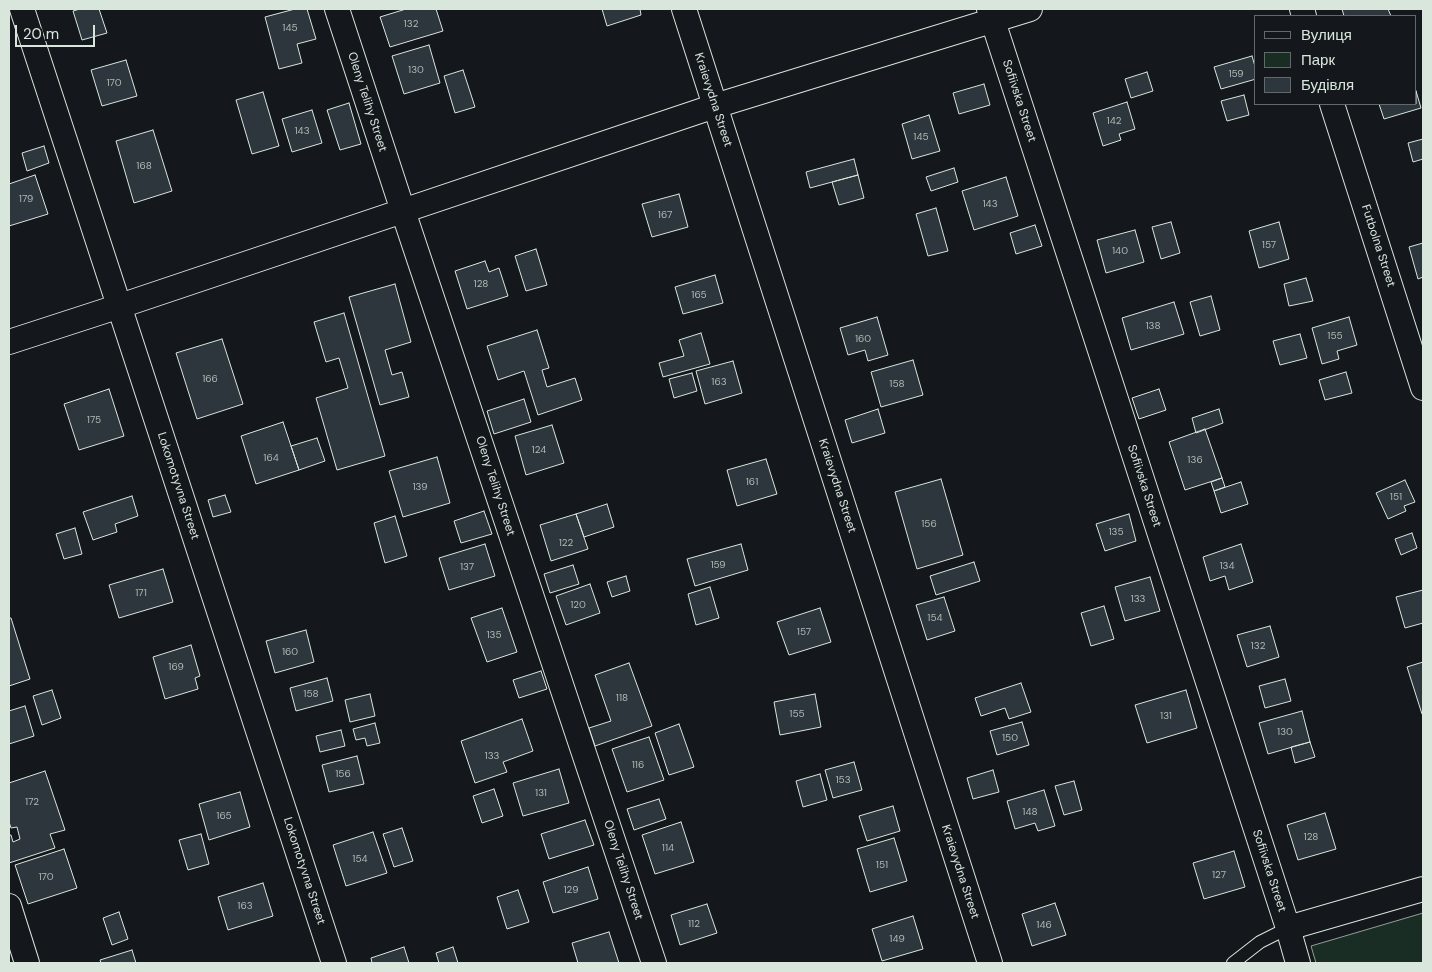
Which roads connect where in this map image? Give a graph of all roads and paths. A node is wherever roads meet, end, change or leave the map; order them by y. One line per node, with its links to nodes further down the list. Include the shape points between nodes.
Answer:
1 (22, 9): 9 (street, Lokomotyvna Street)
2 (337, 9): 8 (street, Oleny Telihy Street)
3 (684, 9): 7 (street, Kraievydna Street)
4 (1030, 9): 5 (street)
5 (991, 14): 7 (street); 14 (street, Sofiivska Street)
6 (1332, 105): 11 (street, Futbolna Street)
7 (715, 106): 8 (street); 18 (street, Kraievydna Street)
8 (403, 211): 9 (street); 17 (street, Oleny Telihy Street)
9 (120, 306): 10 (street); 16 (street, Lokomotyvna Street)
10 (9, 342)
11 (1423, 388)
12 (1423, 889): 14 (street)
13 (9, 906): 15 (street)
14 (1288, 928): 19 (lane, via 1260,942); 20 (street, Sofiivska Street)
15 (27, 963)
16 (334, 963)
17 (654, 963)
18 (990, 963)
19 (1233, 963)
20 (1298, 963)

